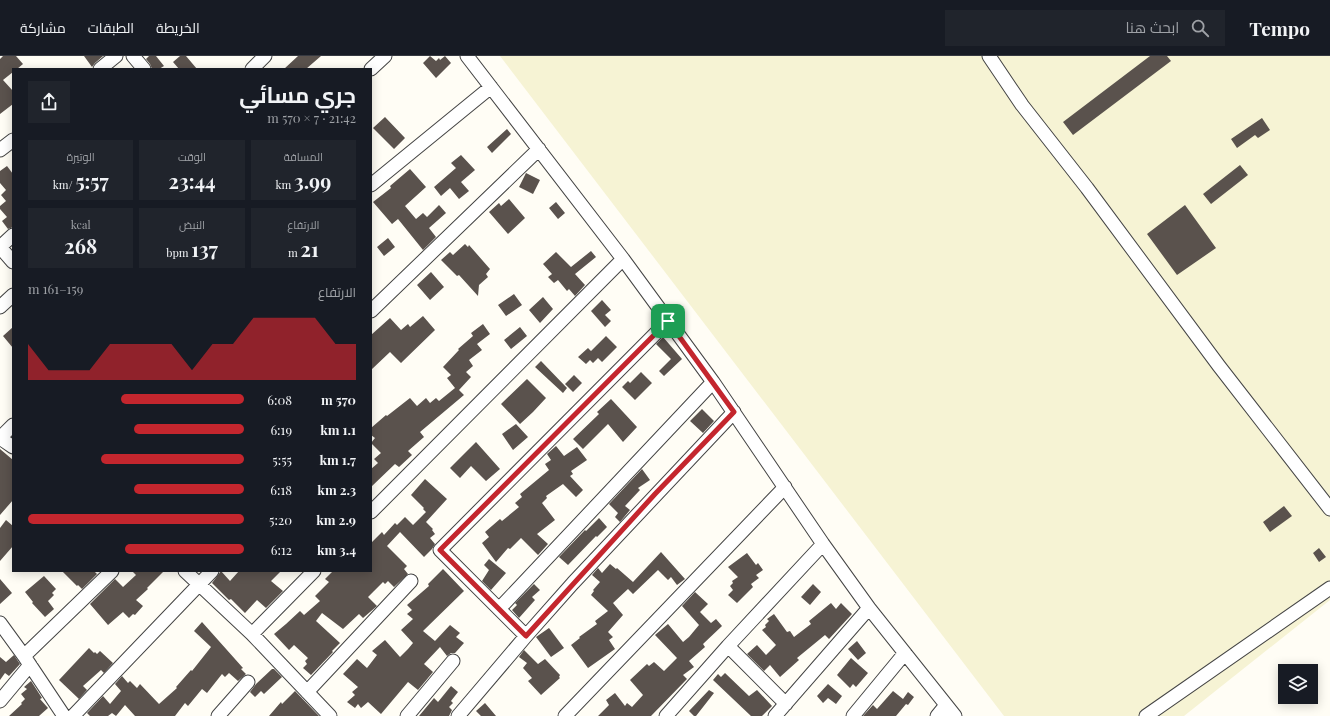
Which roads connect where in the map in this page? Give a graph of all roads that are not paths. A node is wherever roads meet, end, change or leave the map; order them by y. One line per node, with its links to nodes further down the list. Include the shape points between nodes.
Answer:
1 (116, 56): 7 (street)
2 (133, 56): 8 (street)
3 (265, 56): 9 (street)
4 (385, 56): 10 (street)
5 (467, 56): 11 (street)
6 (989, 56): 30 (street, via 1022,105)
7 (101, 68)
8 (143, 68)
9 (253, 68)
10 (372, 68)
11 (491, 87): 13 (street); 15 (street)
12 (12, 141): 14 (street)
13 (539, 149): 18 (street); 22 (street)
14 (0, 150)
15 (372, 184)
16 (12, 236): 17 (street)
17 (0, 247): 19 (street)
18 (624, 259): 23 (street); 31 (street)
19 (12, 261)
20 (12, 297): 21 (street)
21 (0, 308)
22 (372, 310)
23 (668, 321): 24 (street); 41 (street, via 440,550)
24 (713, 382): 25 (street); 41 (street)
25 (734, 412): 29 (street); 44 (street, via 655,494)
26 (12, 426): 27 (street)
27 (0, 438): 28 (street)
28 (12, 447)
29 (785, 488): 32 (street); 60 (street)
30 (1330, 509)
31 (372, 511)
32 (823, 544): 40 (street); 45 (street)
33 (111, 572): 47 (street)
34 (186, 572): 38 (street)
35 (211, 572): 38 (street)
36 (313, 572): 43 (street)
37 (412, 581): 50 (street)
38 (198, 584): 43 (street); 55 (street)
39 (1330, 588): 66 (street)
40 (869, 608): 46 (street); 52 (street)
41 (499, 609): 44 (street)
42 (0, 623): 47 (street)
43 (252, 634): 50 (street)
44 (526, 636): 59 (street)
45 (728, 646): 52 (street); 61 (street)
46 (905, 653): 53 (street); 63 (street)
47 (27, 660): 51 (street); 54 (street)
48 (453, 661): 58 (street)
49 (248, 682): 56 (street)
50 (307, 692): 57 (street)
51 (0, 700)
52 (786, 704): 62 (street)
53 (946, 705): 64 (street); 65 (street)
54 (64, 716)
55 (73, 716)
56 (218, 716)
57 (330, 716)
58 (407, 716)
59 (458, 716)
60 (565, 716)
61 (666, 716)
62 (775, 716)
63 (853, 716)
64 (937, 716)
65 (954, 716)
66 (1146, 716)

